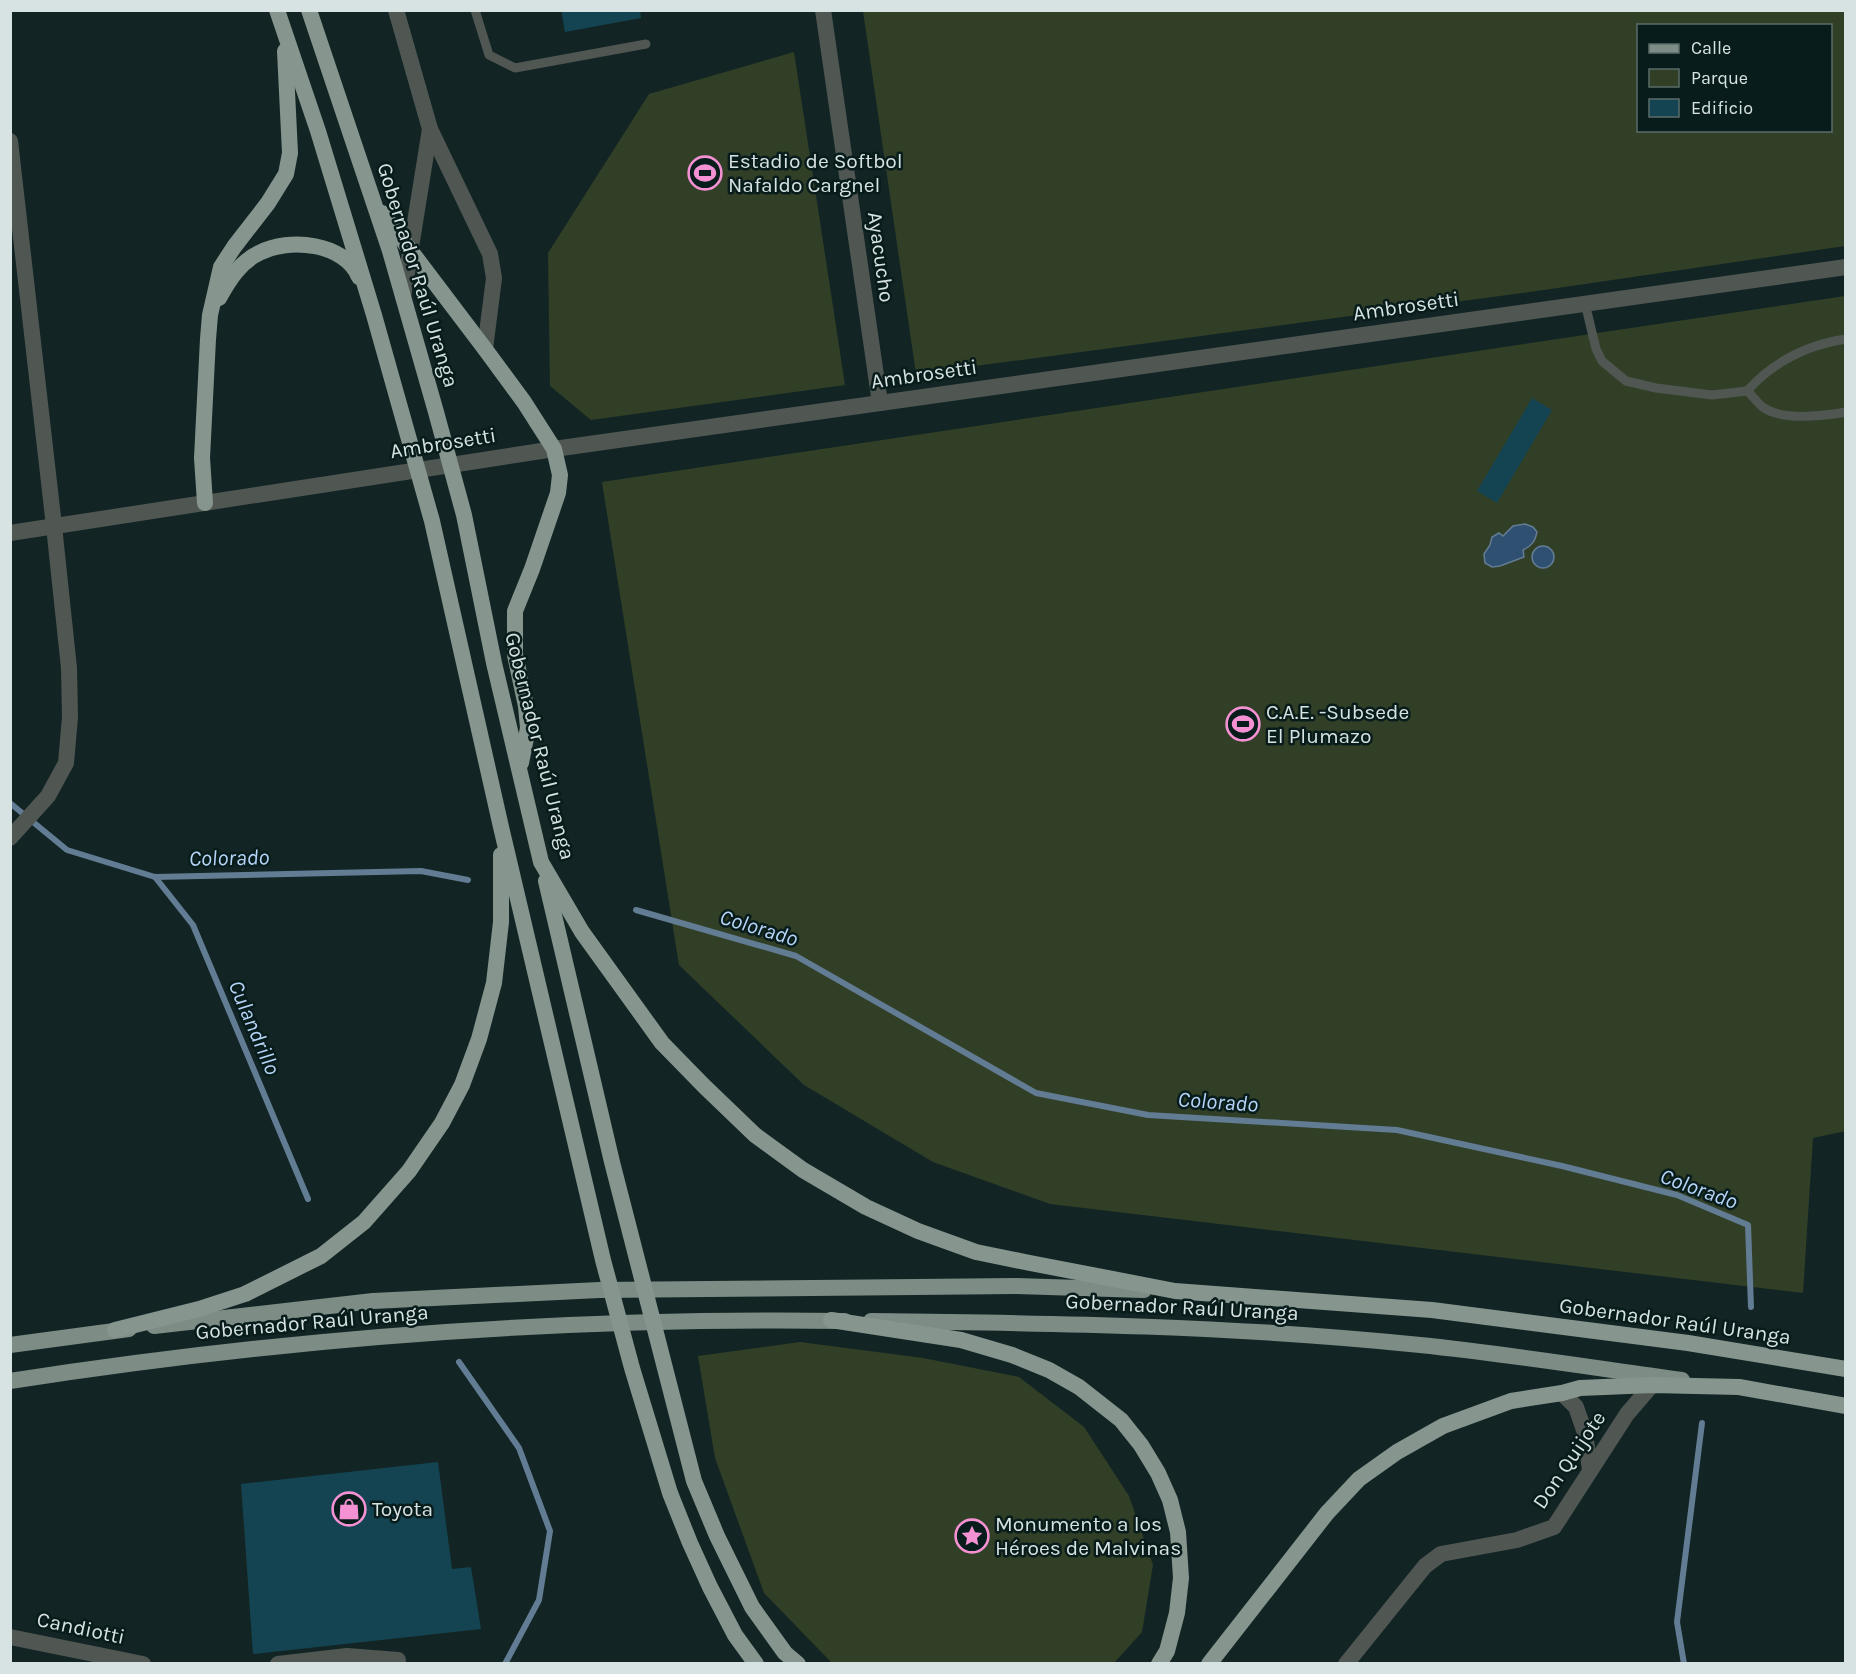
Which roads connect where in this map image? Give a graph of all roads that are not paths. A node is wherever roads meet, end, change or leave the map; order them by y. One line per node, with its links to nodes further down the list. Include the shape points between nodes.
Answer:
1 (277, 10): 6 (highway)
2 (309, 10): 10 (highway, Gobernador Raúl Uranga)
3 (396, 10): 8 (street)
4 (475, 10): 7 (lane, via 489,55 515,68)
5 (823, 10): 20 (street, Ayacucho)
6 (285, 36): 15 (highway, via 290,153 286,174 221,267); 16 (highway)
7 (646, 44)
8 (430, 129): 11 (street); 18 (street, via 489,254 494,278)
9 (10, 141): 24 (street)
10 (373, 201): 11 (highway); 13 (highway, Gobernador Raúl Uranga)
11 (411, 252): 13 (street); 18 (highway)
12 (1845, 267): 14 (street, Ambrosetti)
13 (403, 297): 26 (highway, Gobernador Raúl Uranga, via 464,515)
14 (1585, 303): 19 (lane, via 1602,362 1626,381 1712,395); 20 (street, Ambrosetti)
15 (210, 315): 16 (highway, via 241,266 260,252 306,244 342,257 356,268); 23 (highway, via 202,458)
16 (374, 315): 27 (highway, via 432,521)
17 (1845, 339): 19 (lane, via 1810,346 1758,378)
18 (485, 349): 22 (highway)
19 (1748, 391): 21 (lane, via 1762,407 1774,413 1803,416)
20 (880, 403): 22 (street, Ambrosetti)
21 (1845, 412)
22 (554, 449): 23 (street, Ambrosetti); 26 (highway, via 560,475 558,493 515,611 515,655 528,728)
23 (205, 503): 24 (street, Ambrosetti)
24 (54, 526): 25 (street, Ambrosetti); 28 (street, via 69,668 66,763 48,796)
25 (10, 533)
26 (520, 770): 29 (highway, Gobernador Raúl Uranga)
27 (501, 827): 32 (highway, via 501,922 494,983 485,1017 462,1085 442,1124 409,1171 364,1222 321,1256 245,1294); 45 (highway, via 603,1260 670,1493 710,1587 735,1635)
28 (10, 838)
29 (541, 862): 30 (highway, Gobernador Raúl Uranga, via 582,932 662,1043 755,1135 803,1170 918,1231 976,1252); 46 (highway, via 635,1255 694,1481 752,1607 785,1653)
30 (1174, 1291): 32 (main road, Gobernador Raúl Uranga, via 1016,1286 598,1290 373,1301); 34 (highway, Gobernador Raúl Uranga, via 1432,1310 1688,1343)
31 (831, 1320): 35 (main road, Gobernador Raúl Uranga, via 602,1323 377,1336 120,1364); 37 (main road, Gobernador Raúl Uranga, via 1093,1324 1421,1345); 47 (highway, via 961,1340 1012,1355 1049,1370 1121,1420 1158,1473 1178,1532 1181,1578 1177,1613 1167,1651)
32 (115, 1330): 33 (main road, Gobernador Raúl Uranga)
33 (10, 1345)
34 (1845, 1369)
35 (10, 1381)
36 (1652, 1385): 37 (highway, Gobernador Raúl Uranga); 38 (highway, Gobernador Raúl Uranga, via 1580,1388); 40 (street, Don Quijote, via 1627,1414)
37 (1739, 1388): 39 (highway, Gobernador Raúl Uranga)
38 (1562, 1393): 40 (street, via 1576,1407 1585,1433); 48 (highway, Gobernador Raúl Uranga, via 1511,1401 1443,1426 1359,1479 1327,1513)
39 (1845, 1406)
40 (1590, 1470): 49 (street, Don Quijote, via 1554,1527 1517,1540 1441,1554 1425,1566)
41 (10, 1637): 43 (street, Candiotti)
42 (398, 1660): 44 (street, via 347,1656)
43 (143, 1664)
44 (278, 1664)
45 (756, 1664)
46 (798, 1664)
47 (1159, 1664)
48 (1209, 1664)
49 (1346, 1664)

